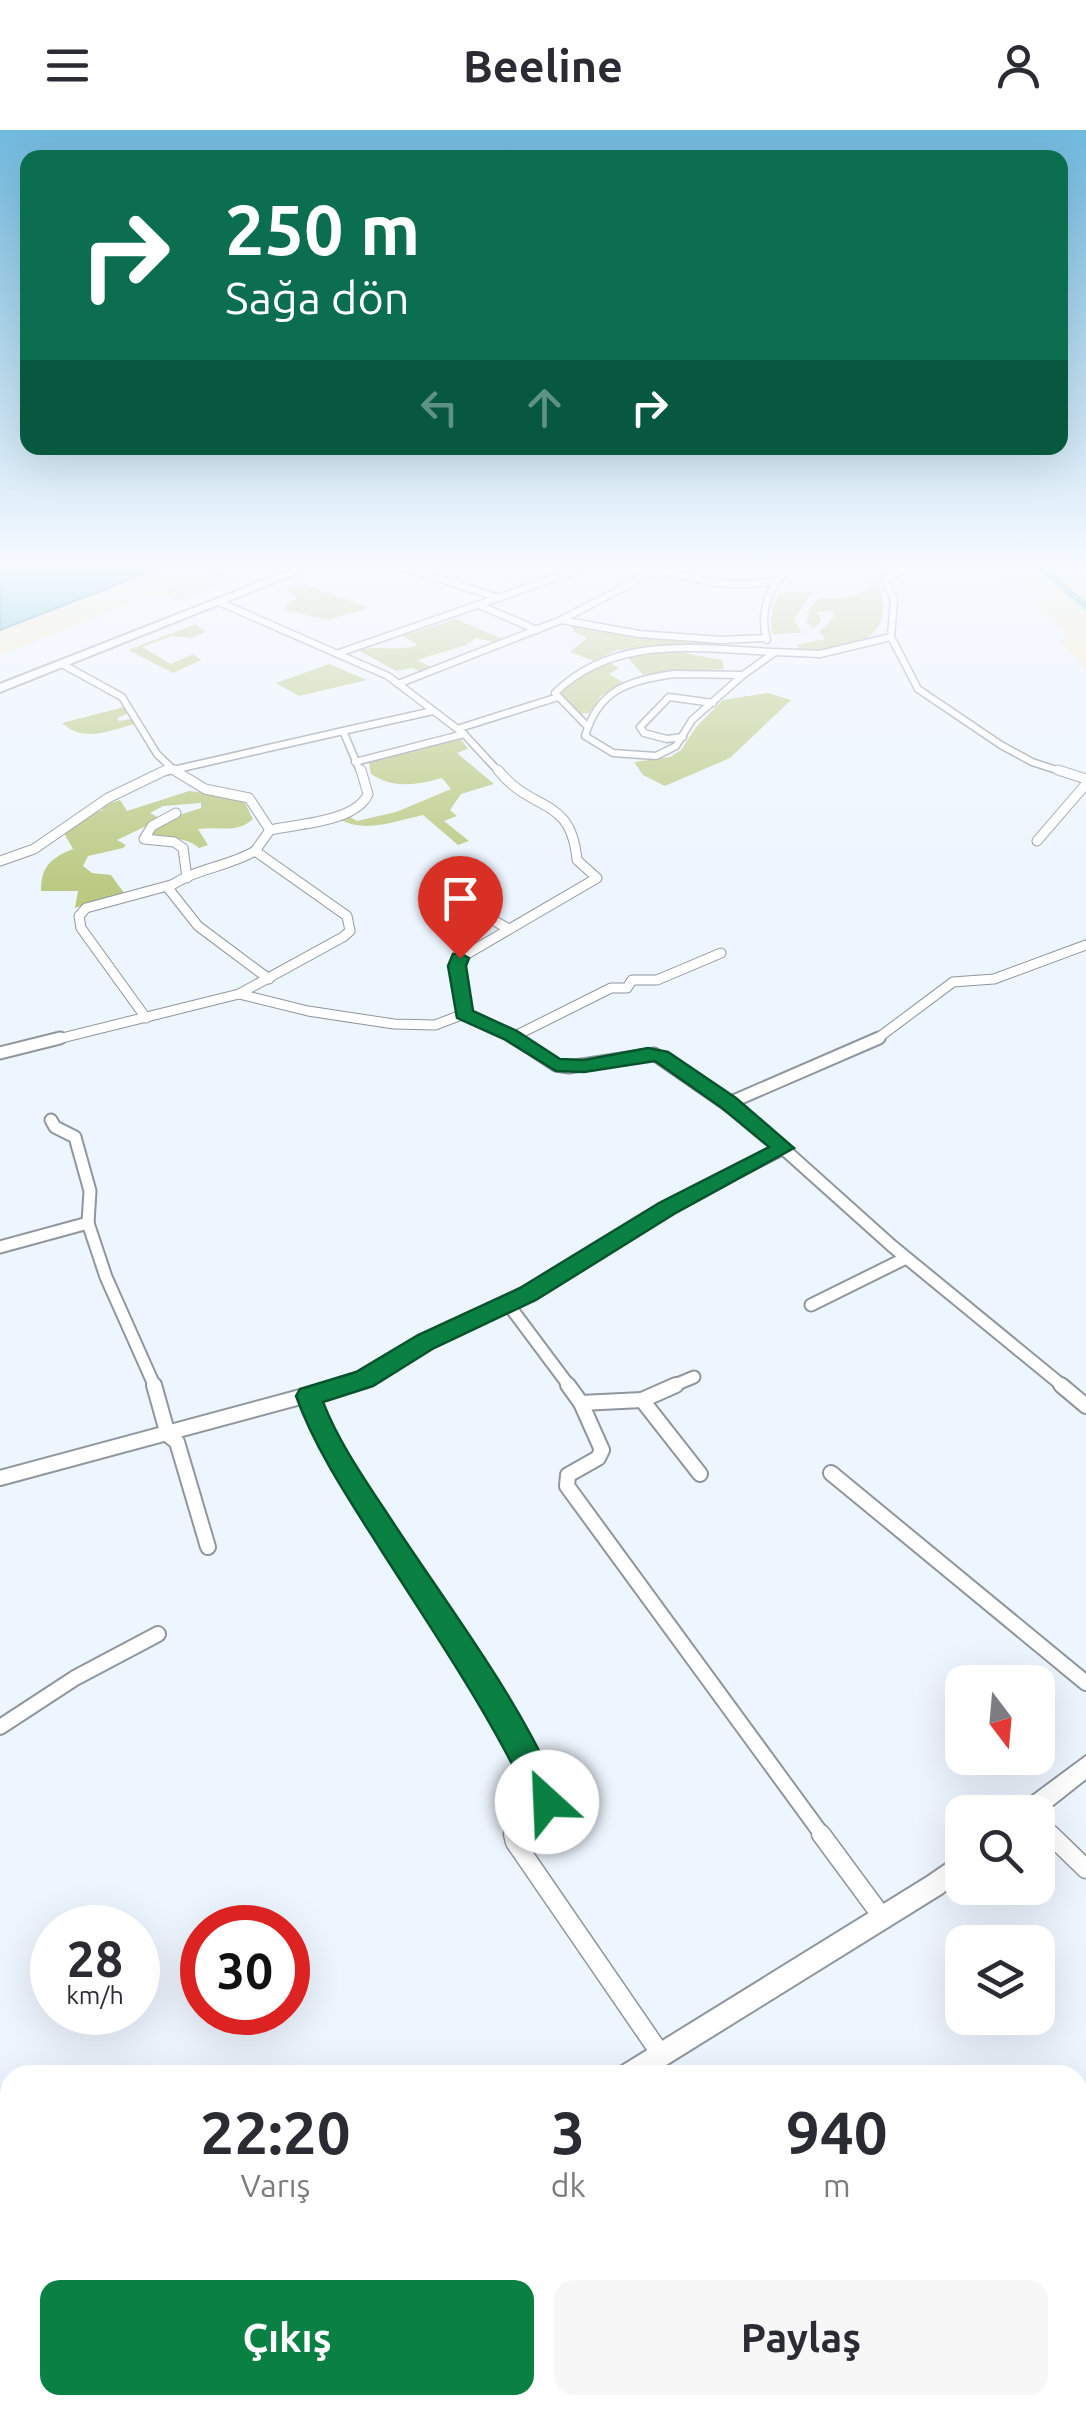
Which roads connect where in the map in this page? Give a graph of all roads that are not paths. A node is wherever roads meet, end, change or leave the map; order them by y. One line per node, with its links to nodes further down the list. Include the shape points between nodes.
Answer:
1 (45, 671): 10 (highway)
2 (76, 671): 19 (street, via 122,697)
3 (373, 671): 9 (street)
4 (432, 671): 9 (street)
5 (588, 671): 11 (street, via 559,687)
6 (751, 671): 8 (street)
7 (908, 671): 20 (street, via 938,706 1032,762)
8 (744, 676): 12 (street); 14 (street, via 656,674 615,692)
9 (398, 684): 13 (street)
10 (0, 688)
11 (558, 697): 14 (street); 16 (street)
12 (713, 703): 17 (street); 17 (street, via 669,698 640,727 667,739)
13 (433, 710): 15 (street); 16 (street)
14 (586, 724): 17 (street, via 585,736 600,748 639,756 668,752)
15 (343, 731): 18 (street); 19 (street)
16 (462, 731): 18 (street); 29 (street, via 512,787 561,811 576,833 577,860 596,878)
17 (683, 737)
18 (355, 762): 22 (street, via 368,794 364,803)
19 (170, 768): 22 (street, via 194,786 248,798); 25 (street, via 108,798 34,849)
20 (1086, 781): 23 (street)
21 (176, 812): 26 (street, via 144,839 182,848)
22 (270, 830): 24 (street)
23 (1037, 842)
24 (255, 851): 26 (street); 32 (street, via 350,924 343,938)
25 (0, 861)
26 (188, 878): 27 (street)
27 (171, 884): 32 (street, via 169,892 198,926); 35 (street, via 78,916)
28 (493, 920): 29 (street)
29 (507, 928): 34 (street, via 460,958)
30 (1086, 945): 38 (street, via 994,979 953,982 878,1040)
31 (721, 952): 36 (street, via 656,980 610,988)
32 (269, 979): 33 (street)
33 (239, 994): 34 (street, via 412,1025 438,1025); 35 (street)
34 (464, 1014): 36 (street)
35 (146, 1018): 37 (street)
36 (514, 1037): 38 (street, via 569,1067 654,1054)
37 (0, 1053)
38 (729, 1103): 40 (street)
39 (52, 1120): 41 (street, via 75,1137 90,1186)
40 (784, 1148): 43 (street); 44 (street, via 666,1208)
41 (88, 1223): 42 (street); 51 (street)
42 (0, 1247)
43 (906, 1258): 45 (street); 50 (street)
44 (508, 1304): 47 (street, via 364,1379); 49 (street)
45 (811, 1305)
46 (694, 1376): 48 (street)
47 (309, 1396): 51 (street); 65 (street, via 319,1424 518,1738 545,1792 542,1812 518,1825 515,1842)
48 (642, 1400): 49 (street, via 593,1408); 53 (street)
49 (581, 1403): 64 (street, via 602,1450 568,1475 567,1486)
50 (1086, 1406)
51 (168, 1435): 54 (street); 55 (street, via 177,1442)
52 (831, 1473): 57 (street)
53 (700, 1474)
54 (0, 1478)
55 (208, 1547)
56 (158, 1634): 58 (street)
57 (1086, 1682)
58 (0, 1727)
59 (1086, 1766): 60 (street)
60 (1049, 1795)
61 (1055, 1839): 62 (street)
62 (1086, 1869)
63 (945, 1876): 64 (street)
64 (883, 1918): 65 (street)
65 (662, 2056): 66 (street)
66 (646, 2065)

